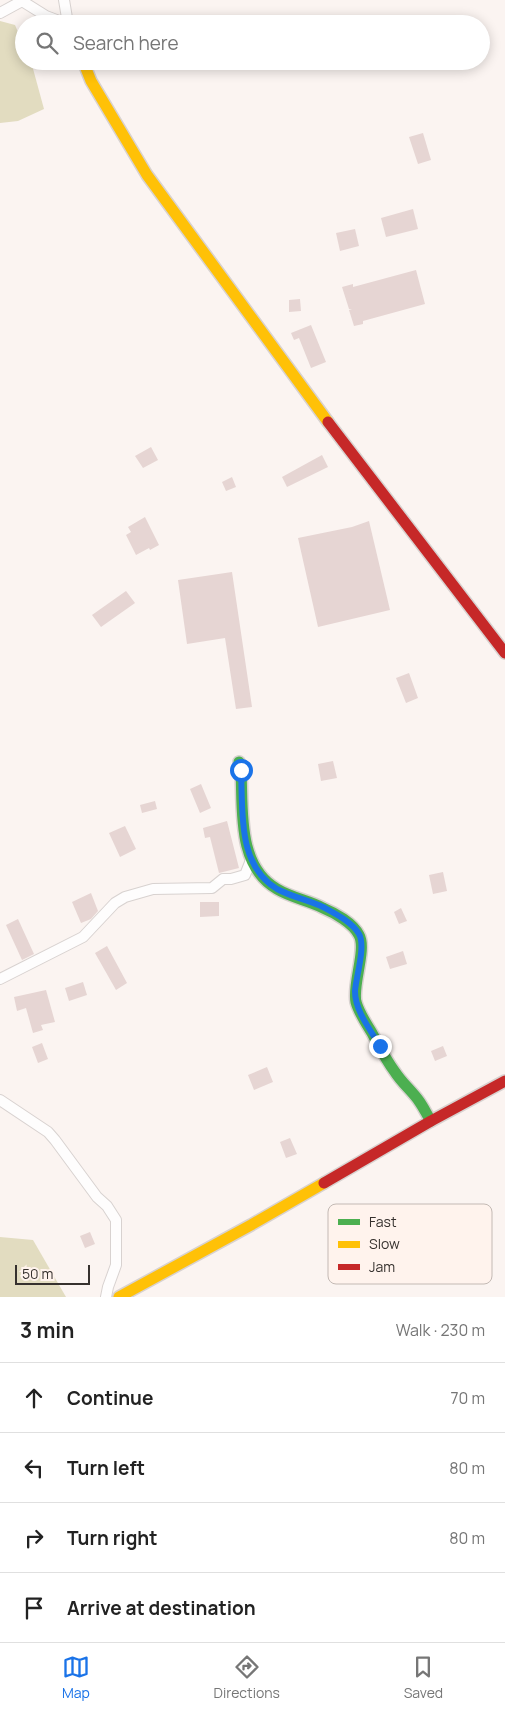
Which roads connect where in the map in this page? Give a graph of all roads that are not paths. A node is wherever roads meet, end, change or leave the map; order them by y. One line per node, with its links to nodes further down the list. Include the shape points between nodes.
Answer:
1 (64, 0): 4 (street)
2 (0, 13): 3 (street, via 22,1)
3 (44, 15)
4 (66, 15)
5 (87, 70): 6 (street, via 147,175 326,419)
6 (505, 653)
7 (239, 762): 8 (street, via 245,836)
8 (251, 860): 9 (street, via 244,875 223,879 212,888 153,889 125,897 115,902 83,937); 12 (street, via 275,888 328,910 355,928 361,937 355,991 360,1013 395,1073 419,1101)
9 (0, 980)
10 (505, 1081): 12 (street)
11 (0, 1100): 13 (street, via 48,1132 116,1220 116,1265)
12 (430, 1120): 14 (street, via 252,1225)
13 (106, 1297)
14 (119, 1297)

